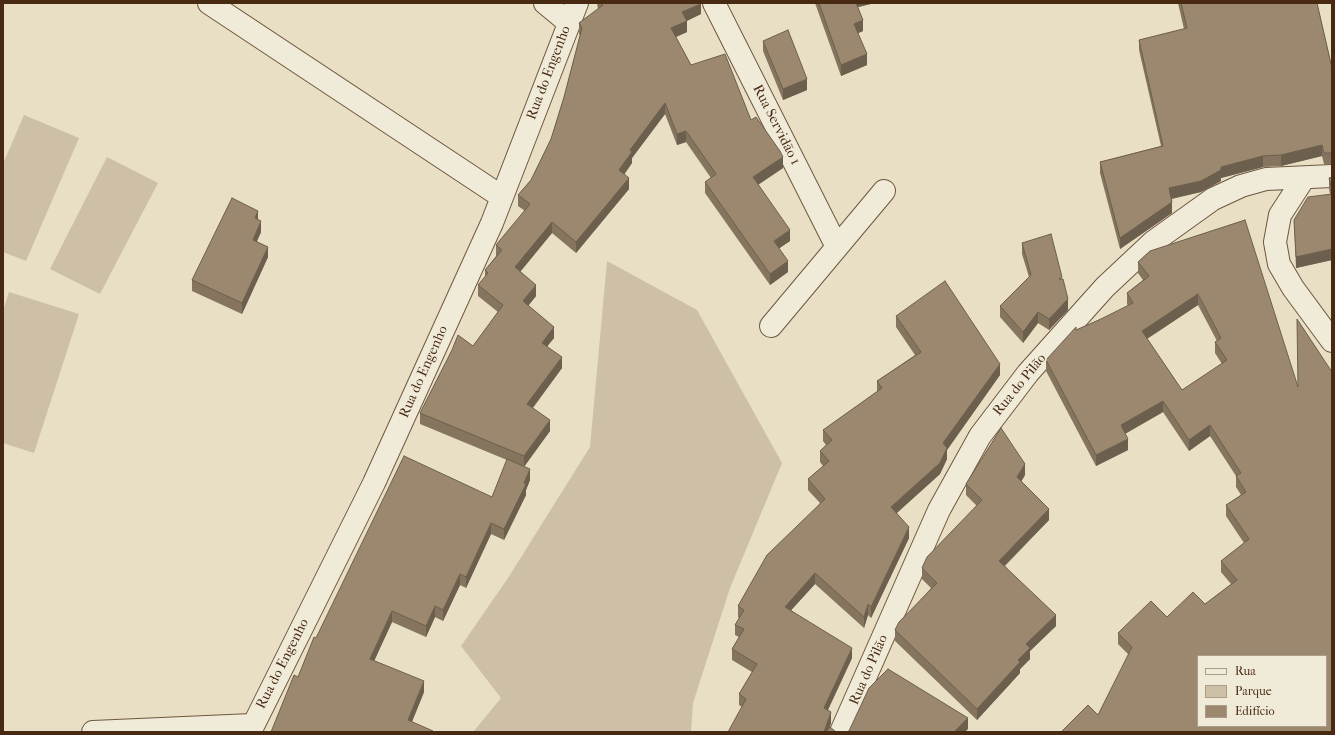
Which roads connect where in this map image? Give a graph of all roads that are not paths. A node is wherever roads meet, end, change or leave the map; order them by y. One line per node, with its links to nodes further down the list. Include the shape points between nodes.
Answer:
1 (210, 3): 8 (street)
2 (545, 3): 4 (street)
3 (714, 3): 9 (street, Rua Servidão 1)
4 (572, 13): 8 (street, Rua do Engenho)
5 (1332, 176): 6 (street, Rua do Pilão)
6 (1304, 178): 11 (street, via 1280,215 1275,242 1279,264 1293,288); 14 (street, Rua do Pilão, via 1266,179 1240,186 1213,199 1153,242 1110,282 1028,373 980,436 939,510)
7 (884, 191): 9 (street)
8 (502, 197): 12 (street, Rua do Engenho, via 374,483)
9 (837, 246): 10 (street)
10 (771, 326)
11 (1332, 341)
12 (251, 728): 13 (street)
13 (93, 732)
14 (841, 732)

